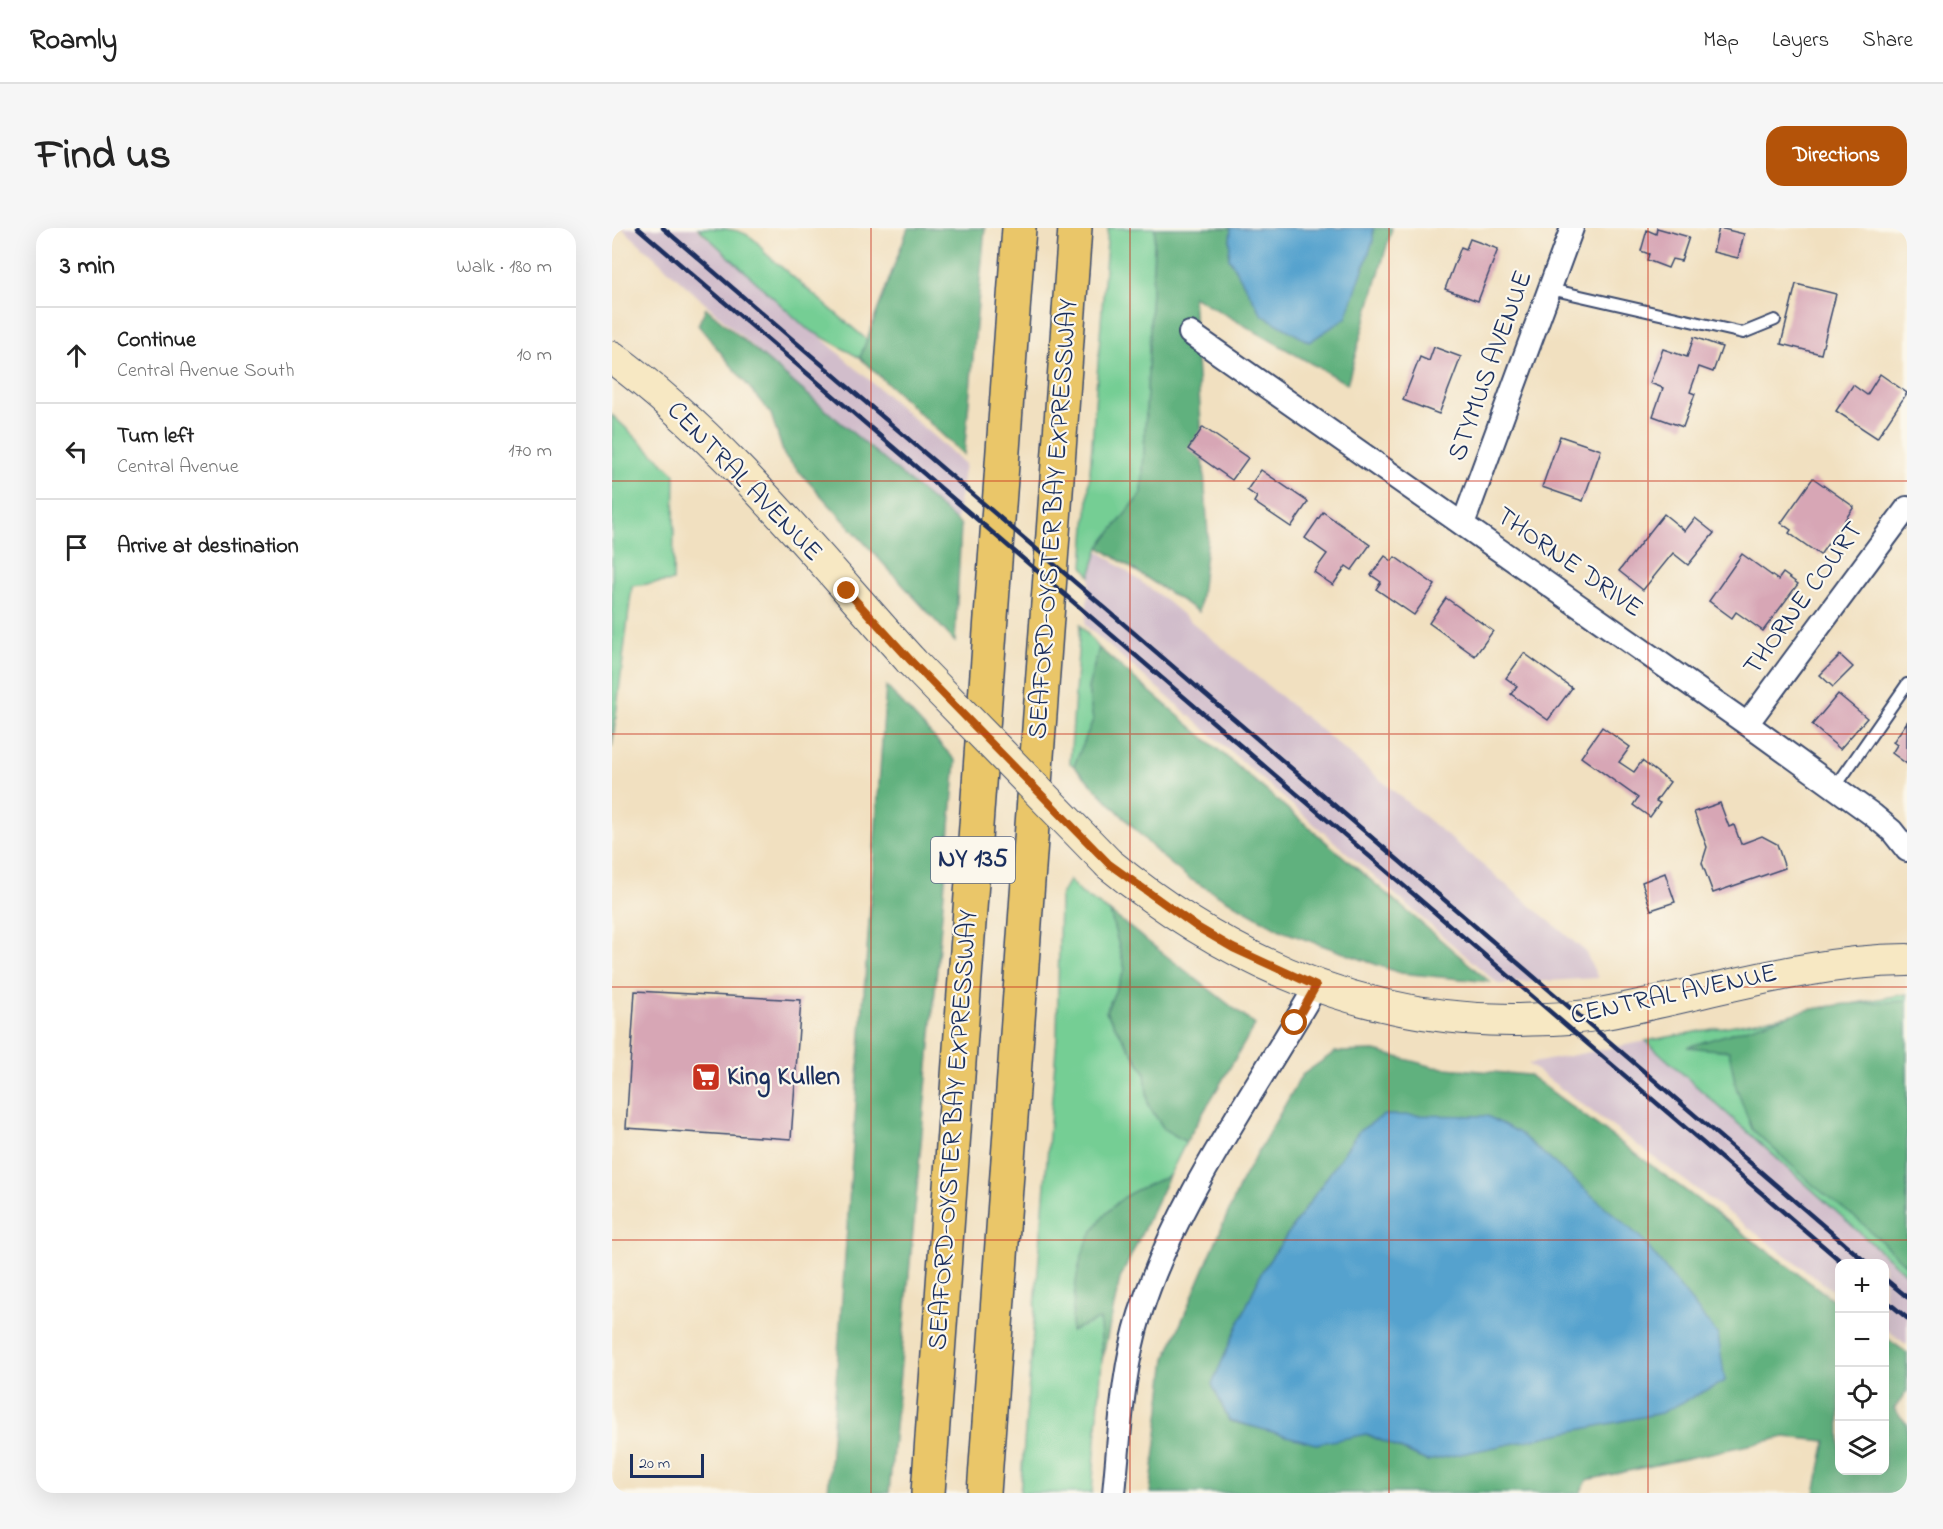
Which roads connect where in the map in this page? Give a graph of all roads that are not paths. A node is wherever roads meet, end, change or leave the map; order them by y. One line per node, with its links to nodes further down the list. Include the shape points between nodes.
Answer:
1 (1019, 228): 16 (highway, SEAFORD-OYSTER BAY EXPRESSWAY / NY 135)
2 (1074, 228): 17 (highway, SEAFORD-OYSTER BAY EXPRESSWAY / NY 135)
3 (1572, 228): 4 (street, STYMUS AVENUE)
4 (1550, 289): 5 (lane, via 1743,333); 9 (street, STYMUS AVENUE)
5 (1775, 320)
6 (1190, 333): 9 (street, THORNE DRIVE)
7 (612, 357): 15 (main road, CENTRAL AVENUE, bridge, via 647,383 739,472 911,661 1109,864 1197,927)
8 (1907, 508): 11 (street, THORNE COURT)
9 (1463, 524): 11 (street, THORNE DRIVE)
10 (1907, 684): 12 (lane)
11 (1747, 724): 12 (street, THORNE DRIVE)
12 (1834, 789): 13 (street, THORNE DRIVE, via 1873,815)
13 (1907, 850)
14 (1907, 960): 15 (main road, CENTRAL AVENUE, via 1854,962 1782,972 1603,1014 1551,1019 1486,1020 1419,1014)
15 (1316, 986): 18 (street, via 1208,1166 1175,1228 1140,1314 1126,1374)
16 (928, 1493)
17 (984, 1493)
18 (1114, 1493)

